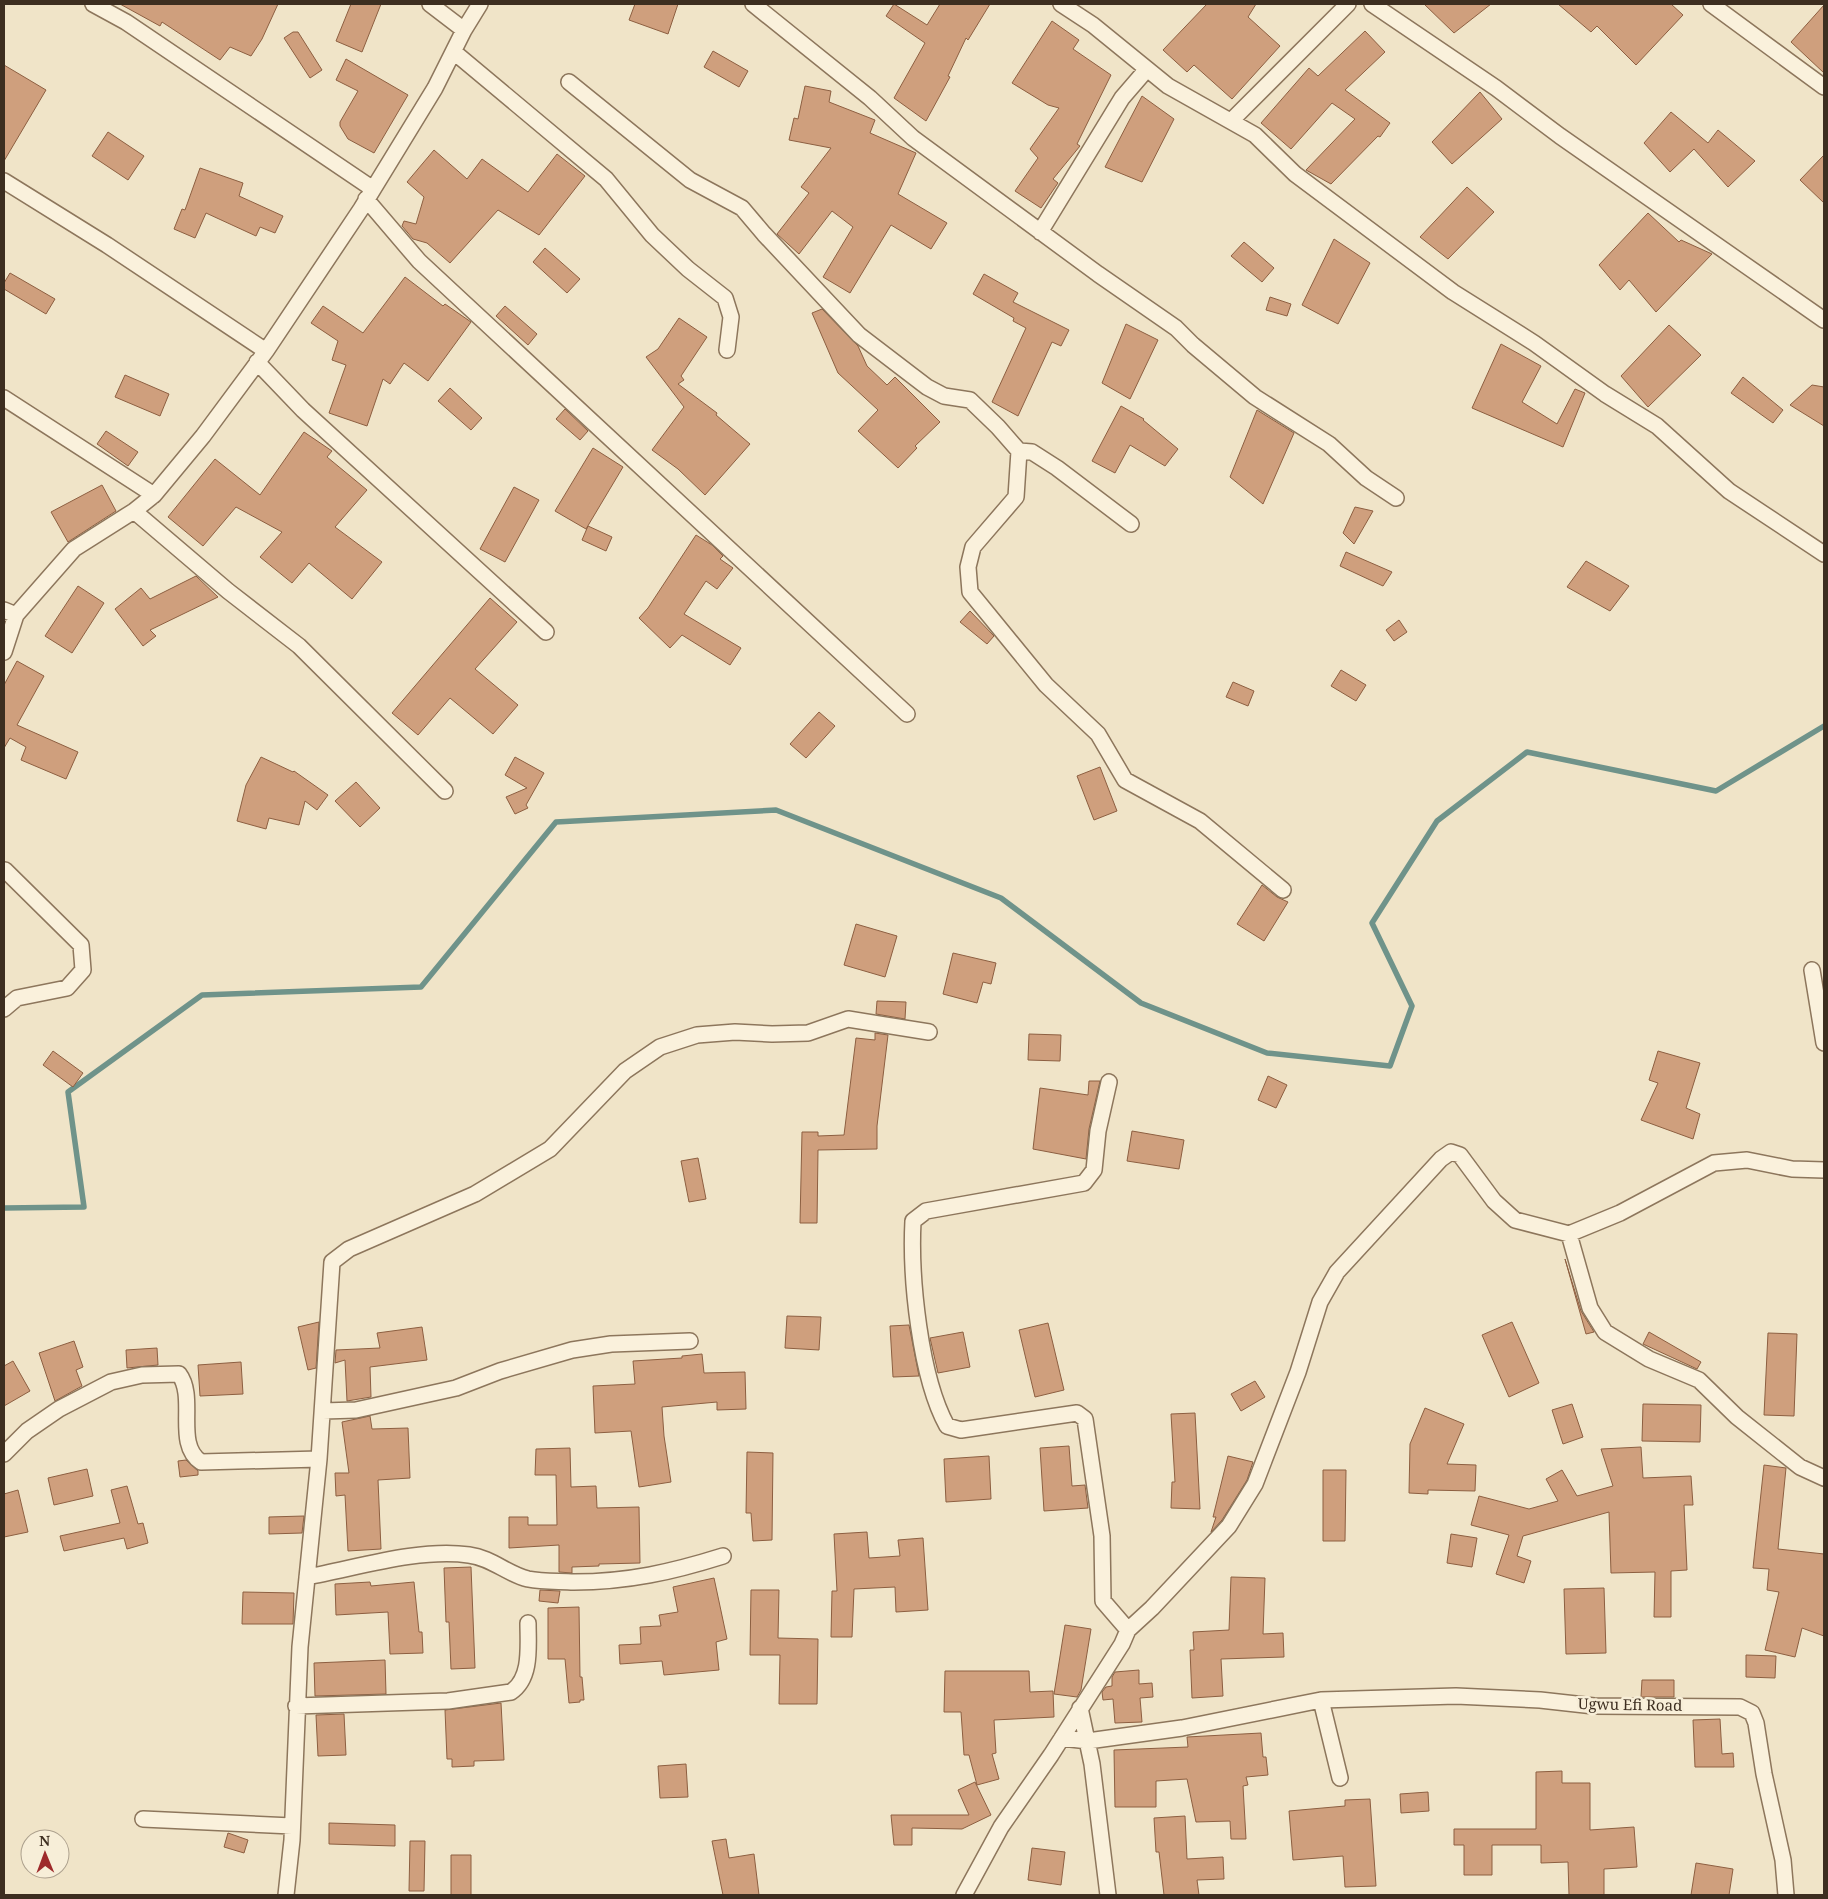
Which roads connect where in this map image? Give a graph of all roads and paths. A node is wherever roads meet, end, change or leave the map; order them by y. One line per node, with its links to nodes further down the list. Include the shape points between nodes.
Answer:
1 (93, 4): 16 (street, via 126,22)
2 (430, 4): 9 (street)
3 (480, 4): 9 (street)
4 (753, 4): 17 (street, via 870,98 913,138)
5 (1061, 4): 11 (street, via 1093,24)
6 (1348, 4): 14 (street)
7 (1372, 4): 18 (street)
8 (1711, 4): 13 (street)
9 (464, 30): 10 (street)
10 (454, 52): 16 (street); 19 (street, via 606,179 652,235 725,298 731,317)
11 (1147, 68): 14 (street, via 1168,86); 17 (street, via 1122,98)
12 (569, 82): 22 (street, via 690,180 742,208 859,336 927,387 944,396 970,400)
13 (1824, 87)
14 (1231, 121): 27 (street, via 1255,135 1295,174 1453,292 1657,426 1729,491)
15 (4, 182): 20 (street, via 107,245)
16 (370, 194): 20 (street); 31 (street, via 419,261)
17 (1040, 232): 24 (street, via 1176,328 1255,397 1329,444 1366,478)
18 (1824, 320)
19 (727, 350)
20 (261, 356): 23 (street, via 181,465); 29 (street, via 303,410)
21 (4, 398): 23 (street)
22 (1019, 452): 26 (street, via 1032,452 1057,468); 34 (street, via 1016,497 973,548 968,567 970,592 1046,685 1098,734 1126,780 1200,821)
23 (154, 495): 25 (street)
24 (1396, 498)
25 (134, 511): 28 (street, via 74,549); 32 (street, via 299,646)
26 (1131, 524)
27 (1824, 554)
28 (10, 613): 30 (street)
29 (546, 632)
30 (4, 652)
31 (907, 714)
32 (445, 791)
33 (5, 870): 36 (street, via 81,945 83,970 66,988 17,998)
34 (1282, 890)
35 (1812, 970): 38 (street)
36 (4, 1009)
37 (929, 1032): 43 (street, via 848,1019 808,1032 706,1034 660,1047 625,1071 550,1149 475,1194 349,1248 332,1262)
38 (1824, 1043)
39 (1109, 1082): 50 (street, via 1098,1131 1094,1170 1084,1183 926,1210 913,1221 912,1239 917,1310 928,1373 947,1426 961,1430 1077,1413 1086,1419 1102,1536 1103,1601)
40 (1824, 1170): 41 (street, via 1792,1169 1747,1160 1714,1163 1620,1213)
41 (1569, 1234): 46 (street, via 1590,1308 1605,1332 1649,1359 1699,1380 1737,1417 1800,1467); 50 (street, via 1515,1220 1494,1202 1460,1155 1452,1152 1440,1159 1337,1272 1320,1302 1298,1372 1255,1484 1229,1526)
42 (690, 1341): 43 (street, via 611,1344 555,1353 448,1390 356,1410)
43 (323, 1411): 45 (street)
44 (4, 1454): 45 (street, via 27,1431 59,1409 111,1382 142,1375 179,1374 184,1387 189,1448 194,1458 201,1462)
45 (319, 1459): 48 (street)
46 (1824, 1478)
47 (723, 1556): 48 (street, via 647,1577 601,1582 529,1579 489,1559 444,1554 392,1559)
48 (307, 1577): 52 (street)
49 (528, 1622): 52 (street, via 524,1678 511,1692 448,1701)
50 (1128, 1630): 53 (street)
51 (1321, 1700): 55 (street, via 1204,1725); 56 (street); 62 (street, Ugwu Efi Road, via 1456,1696 1594,1706 1747,1708 1756,1723 1783,1860)
52 (296, 1706): 58 (street)
53 (1080, 1708): 54 (street); 55 (street)
54 (1062, 1738): 55 (street); 60 (street, via 1000,1827)
55 (1088, 1741): 61 (street)
56 (1340, 1778)
57 (143, 1819): 58 (street)
58 (292, 1826): 59 (street)
59 (286, 1895)
60 (964, 1895)
61 (1108, 1895)
62 (1786, 1895)

